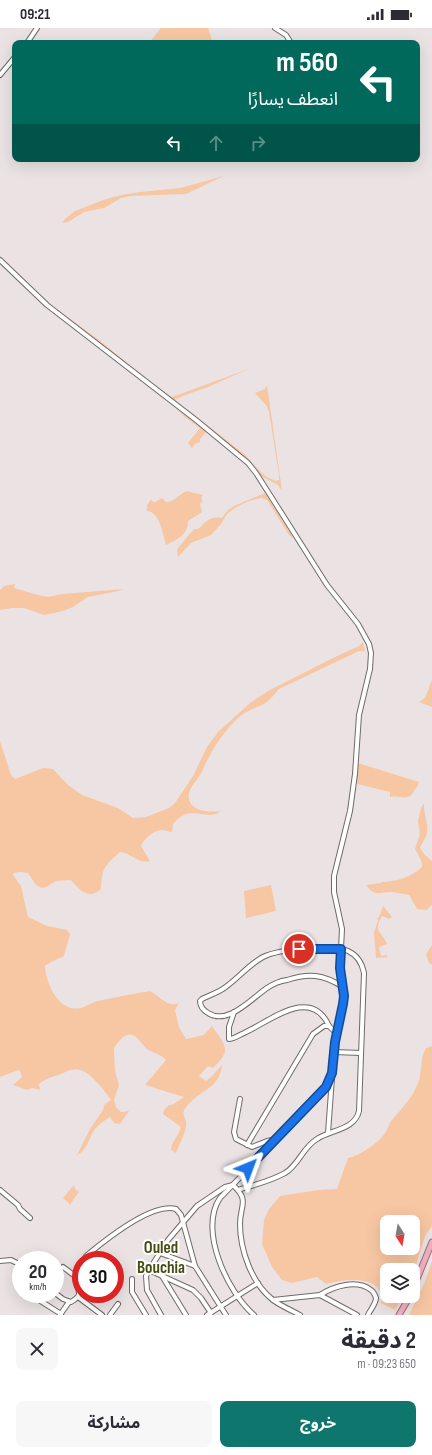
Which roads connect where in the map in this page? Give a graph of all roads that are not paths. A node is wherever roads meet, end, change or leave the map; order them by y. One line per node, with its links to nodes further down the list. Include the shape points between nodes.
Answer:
1 (38, 28): 3 (street)
2 (275, 28): 4 (street)
3 (29, 40)
4 (289, 40)
5 (12, 61): 6 (street)
6 (0, 75)
7 (0, 260): 8 (street, via 47,305 248,463 327,585 368,640 371,661 359,715 353,793 334,876 334,892 342,929)
8 (341, 949): 9 (street); 10 (street, via 310,948 269,955 261,958 226,987 200,1001 202,1008 212,1016 220,1017); 14 (street, via 354,955 364,972)
9 (343, 987): 10 (street, via 321,976 286,980 268,987); 12 (street, via 343,1004)
10 (234, 1012): 11 (street, via 229,1027 230,1039 294,1008 317,1010)
11 (329, 1026): 12 (street); 19 (street, via 320,1028 311,1037)
12 (337, 1034): 13 (street)
13 (334, 1052): 14 (street); 15 (street)
14 (361, 1053): 17 (street, via 356,1120 342,1129)
15 (332, 1073): 17 (street); 18 (street, via 326,1087)
16 (240, 1099): 19 (street, via 234,1136)
17 (328, 1133): 22 (street, via 308,1146 288,1171)
18 (277, 1139): 19 (street, via 254,1147); 20 (street)
19 (247, 1145)
20 (233, 1185): 22 (street); 24 (street, via 224,1187 200,1203); 37 (street, via 215,1205 212,1225 223,1273)
21 (0, 1190): 23 (street)
22 (238, 1190): 35 (street, via 243,1200 241,1244)
23 (30, 1218)
24 (183, 1223): 26 (street, via 180,1212 166,1208 125,1226); 27 (street); 30 (street)
25 (432, 1242): 32 (main road)
26 (92, 1251)
27 (160, 1253): 30 (street); 31 (street)
28 (12, 1260): 29 (street)
29 (0, 1261)
30 (195, 1266): 45 (street)
31 (149, 1270): 33 (street); 51 (street, via 146,1276 147,1290)
32 (420, 1272)
33 (162, 1276): 46 (street, via 196,1292); 52 (street)
34 (132, 1279): 50 (street, via 132,1292)
35 (258, 1283): 37 (street); 39 (street)
36 (320, 1295): 39 (street); 56 (street); 57 (street, via 345,1285 365,1286 376,1297)
37 (238, 1296): 45 (street); 54 (street)
38 (64, 1299): 40 (street)
39 (273, 1300): 55 (street)
40 (69, 1302): 47 (street)
41 (43, 1303): 47 (street)
42 (86, 1303): 48 (street)
43 (406, 1303): 58 (main road)
44 (118, 1304): 49 (street)
45 (220, 1307): 46 (street); 53 (street)
46 (209, 1314)
47 (60, 1315)
48 (102, 1315)
49 (110, 1315)
50 (146, 1315)
51 (161, 1315)
52 (186, 1315)
53 (226, 1315)
54 (254, 1315)
55 (300, 1315)
56 (357, 1315)
57 (368, 1315)
58 (399, 1315)

